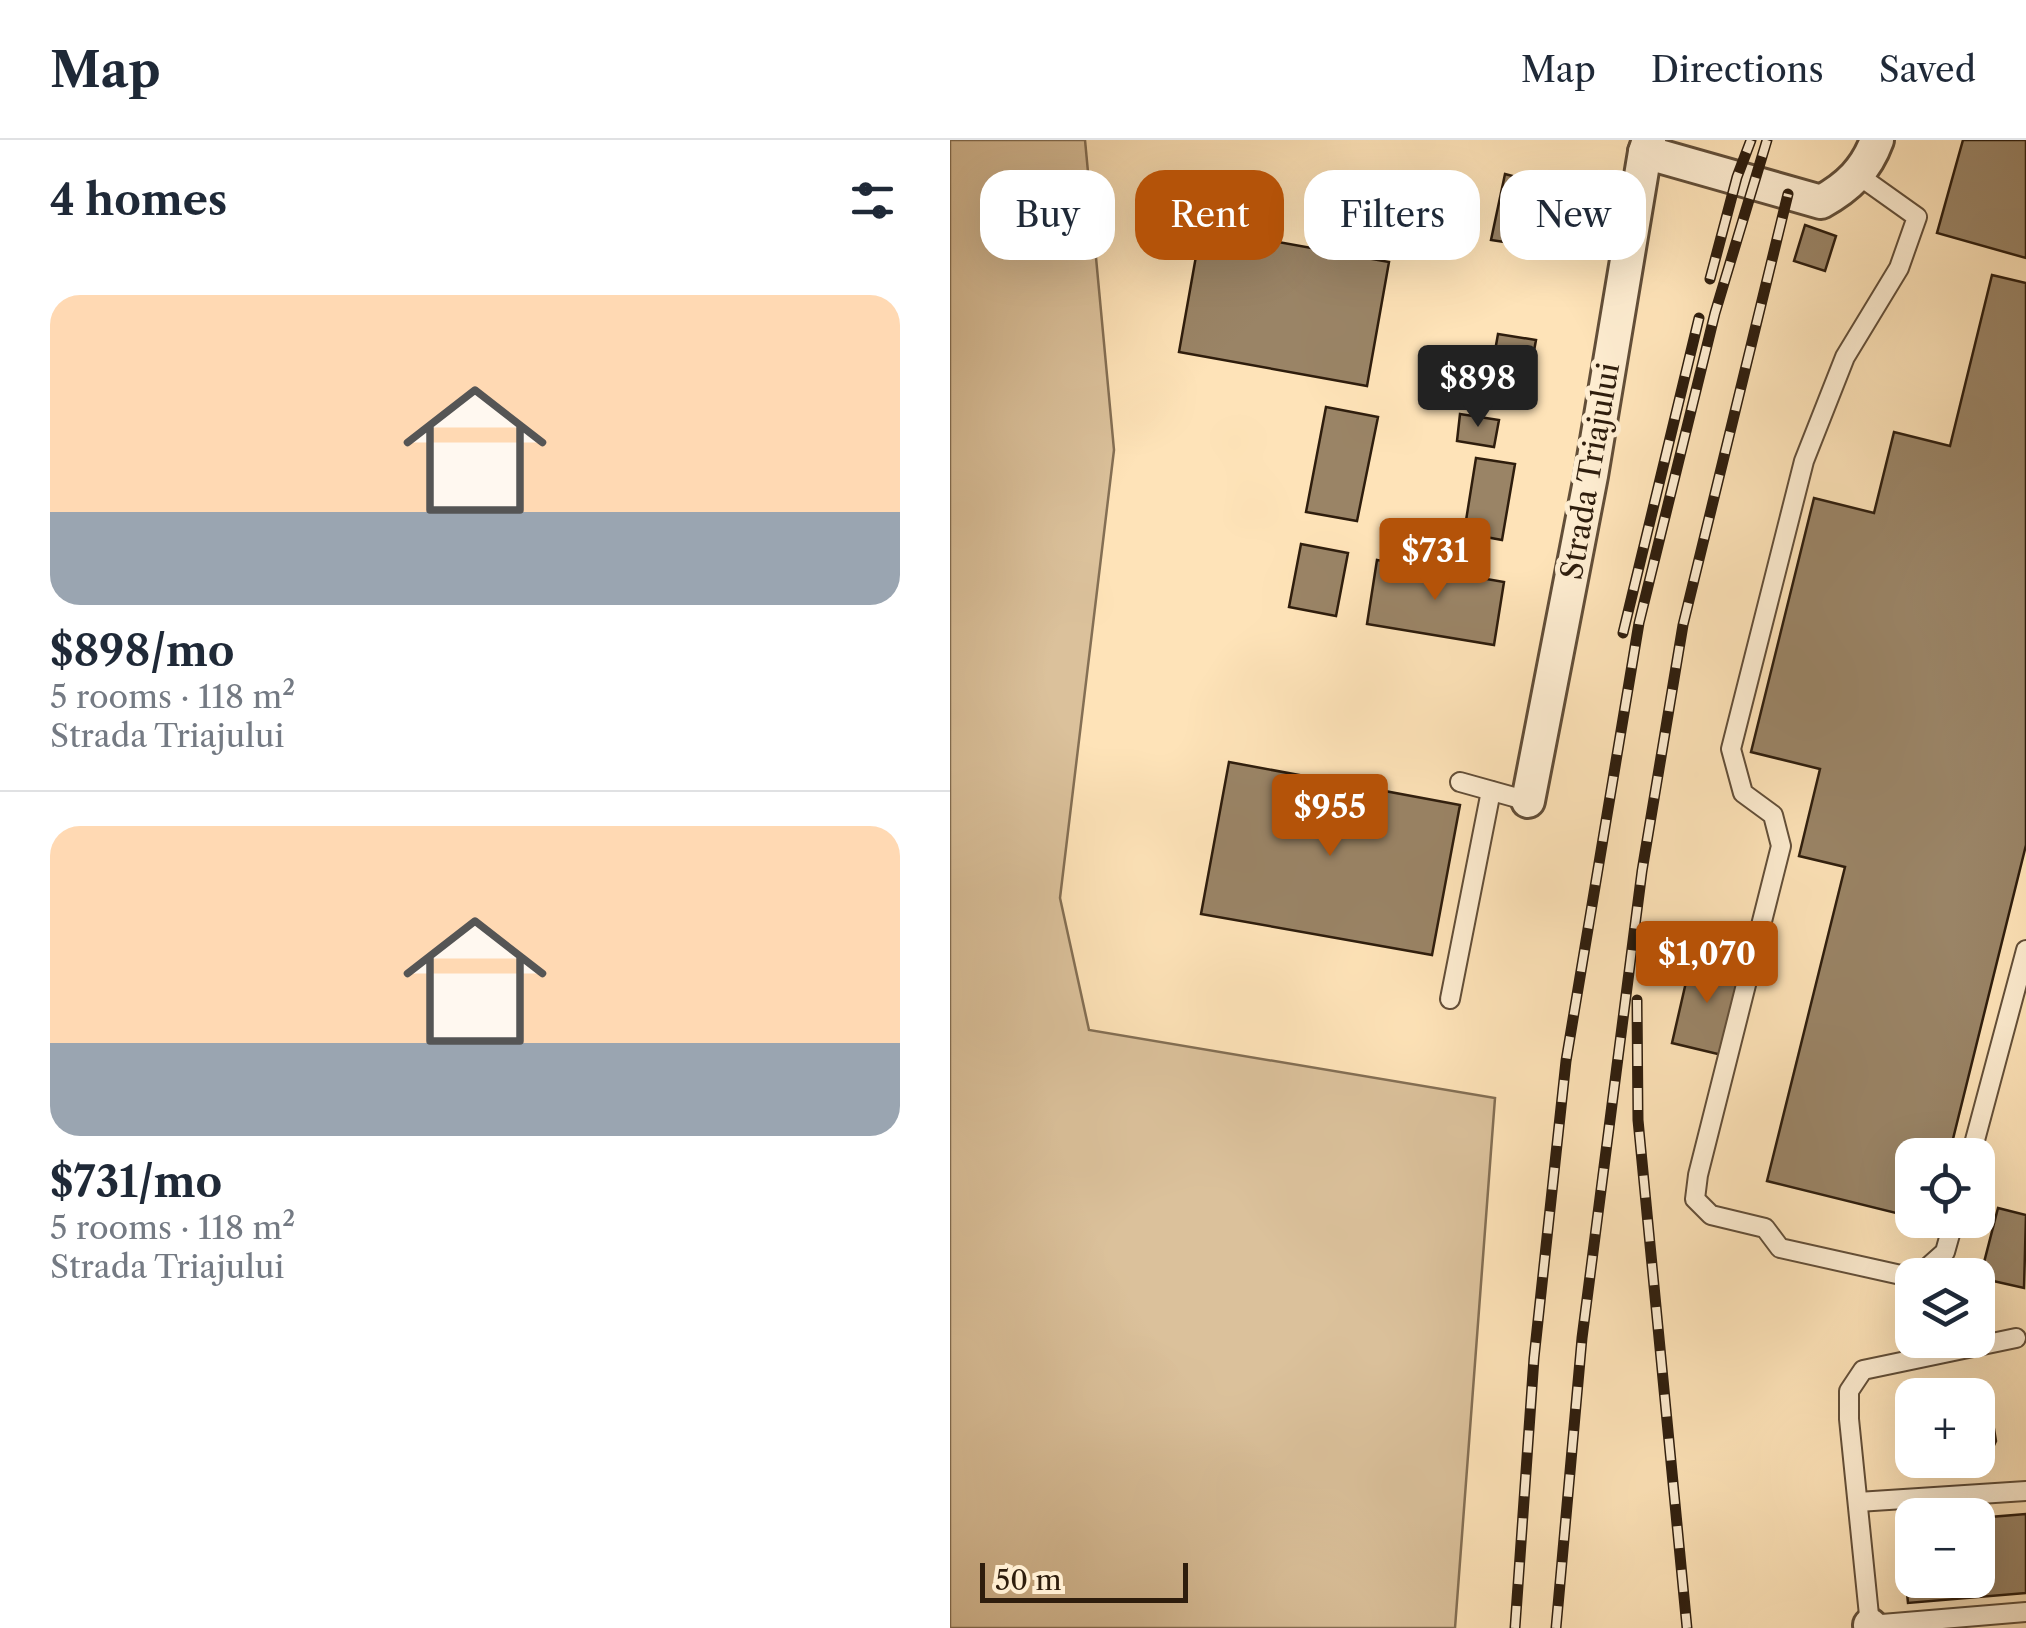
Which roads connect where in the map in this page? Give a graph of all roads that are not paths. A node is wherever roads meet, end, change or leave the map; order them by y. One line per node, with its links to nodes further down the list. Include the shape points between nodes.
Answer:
1 (1877, 140): 3 (street)
2 (1647, 146): 3 (street, via 1820,202); 6 (street, Strada Triajului)
3 (1858, 174): 10 (lane, via 1917,216 1900,268 1846,358 1804,461 1732,750 1744,793 1773,814 1781,846 1695,1199 1711,1215 1766,1228 1780,1248 1901,1275 1928,1268)
4 (1460, 782): 5 (lane)
5 (1491, 791): 6 (lane); 8 (lane)
6 (1528, 801)
7 (2026, 950): 9 (lane)
8 (1450, 999)
9 (1976, 1138)
10 (1949, 1238)
11 (2016, 1338): 13 (lane, via 1863,1370 1849,1391)
12 (2026, 1491): 13 (lane)
13 (1858, 1502): 15 (lane)
14 (2026, 1612): 15 (lane)
15 (1870, 1626)

